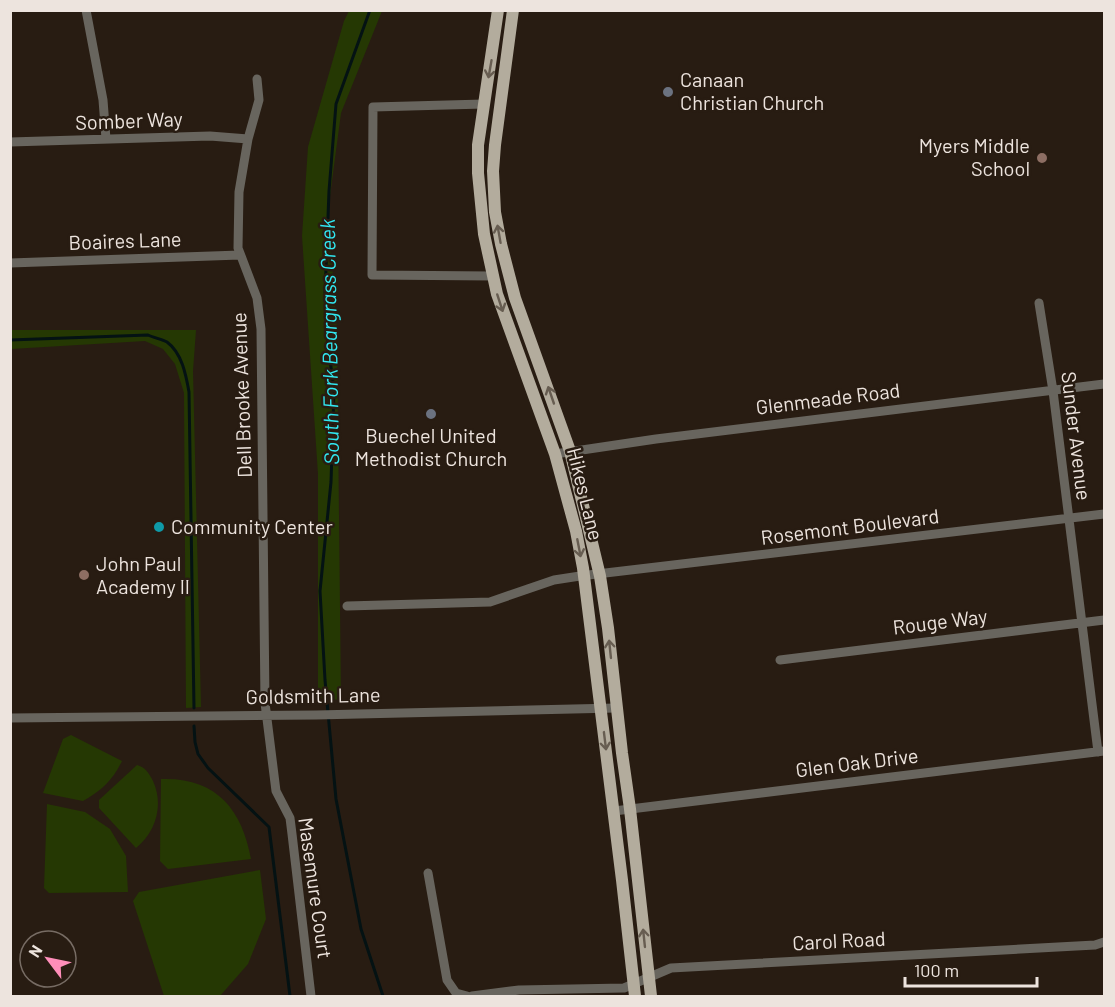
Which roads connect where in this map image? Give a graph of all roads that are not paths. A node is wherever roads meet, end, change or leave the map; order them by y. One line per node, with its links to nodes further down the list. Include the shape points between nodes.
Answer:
1 (86, 10): 6 (street, via 103,100)
2 (498, 10): 5 (main road, Hikes Lane, one-way to 5)
3 (513, 10): 15 (main road, Hikes Lane, one-way to 3, via 515,298 495,212 495,145)
4 (257, 79): 7 (street, Dell Brooke Avenue, via 259,100)
5 (484, 104): 11 (main road, Hikes Lane, via 478,173); 11 (street, via 373,107 372,275)
6 (106, 139): 7 (street, Somber Way); 8 (street, Somber Way)
7 (248, 139): 9 (street, Dell Brooke Avenue, via 239,192)
8 (10, 142)
9 (240, 255): 10 (street, Boaires Lane); 27 (street, Dell Brooke Avenue, via 257,298 261,328)
10 (10, 263)
11 (492, 276): 16 (main road, Hikes Lane, one-way to 16)
12 (1039, 303): 14 (street, Sunder Avenue)
13 (1104, 384): 14 (street, Glenmeade Road)
14 (1053, 391): 15 (street, Glenmeade Road); 18 (street, Sunder Avenue)
15 (570, 451): 16 (street, Glenmeade Road); 20 (main road, Hikes Lane)
16 (555, 454): 19 (main road, Hikes Lane, one-way to 19)
17 (1104, 514): 18 (street, Rosemont Boulevard)
18 (1068, 519): 20 (street, Rosemont Boulevard); 23 (street, Sunder Avenue)
19 (584, 576): 20 (street, Rosemont Boulevard); 21 (street, Rosemont Boulevard, via 554,580 490,602); 25 (main road, Hikes Lane)
20 (600, 576): 26 (main road, Hikes Lane, one-way to 20)
21 (347, 606)
22 (1104, 620): 23 (street, Rouge Way)
23 (1082, 623): 24 (street, Rouge Way); 29 (street, Sunder Avenue)
24 (780, 660)
25 (601, 708): 26 (street, Goldsmith Lane); 27 (street, Goldsmith Lane); 31 (main road, Hikes Lane, one-way to 31)
26 (616, 708): 30 (main road, Hikes Lane)
27 (266, 715): 28 (street, Goldsmith Lane); 36 (street, Masemure Court, via 276,791 290,818)
28 (10, 718)
29 (1101, 751): 30 (street, Glen Oak Drive)
30 (630, 809): 31 (street, Glen Oak Drive); 34 (main road, Hikes Lane, one-way to 30)
31 (614, 811): 35 (main road, Hikes Lane)
32 (428, 873): 37 (street, via 447,980 456,993)
33 (1104, 942): 34 (street, Carol Road, via 671,968)
34 (648, 977): 35 (street, Carol Road); 39 (main road, Hikes Lane)
35 (633, 983): 37 (street, Carol Road, via 624,988 519,990); 38 (main road, Hikes Lane)
36 (311, 996)
37 (470, 996)
38 (635, 996)
39 (651, 996)

